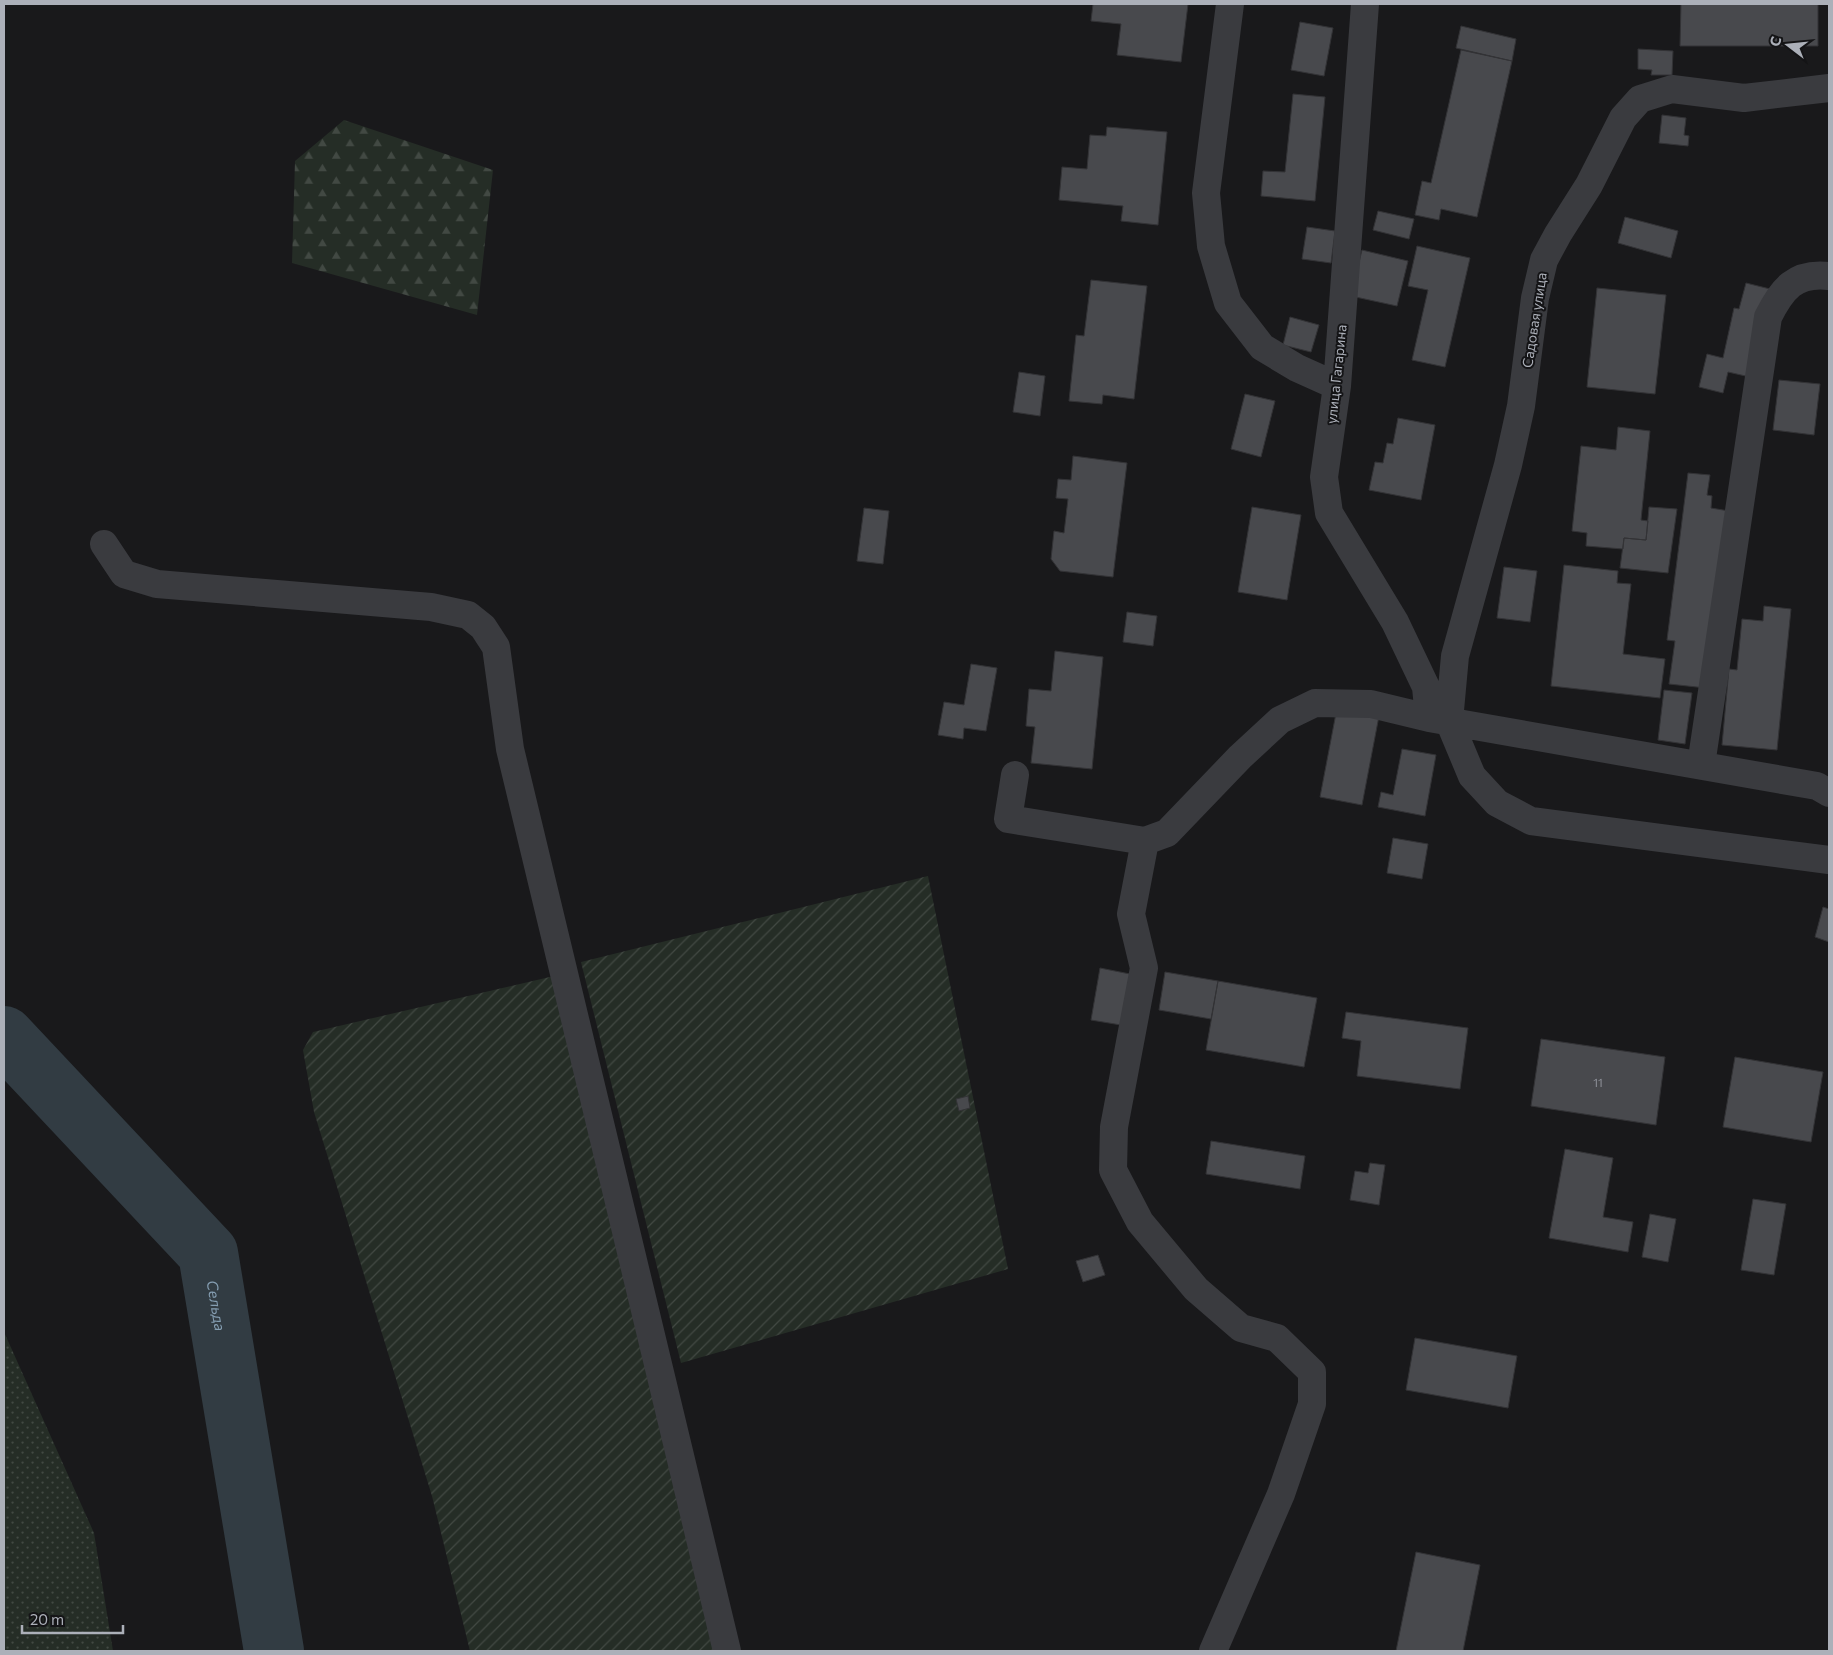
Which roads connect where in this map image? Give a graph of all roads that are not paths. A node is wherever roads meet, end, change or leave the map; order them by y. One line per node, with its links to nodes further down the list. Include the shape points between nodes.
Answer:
1 (1230, 4): 5 (street, via 1206,193 1211,246 1228,302 1262,347)
2 (1365, 4): 5 (street, улица Гагарина)
3 (1829, 88): 7 (street, Садовая улица, via 1744,98 1672,89 1640,99 1623,118 1589,186 1544,260 1535,298 1521,406 1508,465)
4 (1829, 276): 8 (street, via 1815,274 1800,278 1784,289 1768,318)
5 (1337, 386): 7 (street, улица Гагарина, via 1324,477 1328,512 1394,622)
6 (104, 544): 13 (street, via 124,574 157,584 430,607 468,615 483,627 496,647 510,749)
7 (1439, 720): 8 (street); 11 (street, via 1371,704 1315,704 1280,720 1167,833); 12 (street, via 1472,776 1497,803 1531,821)
8 (1701, 765): 10 (street, via 1817,786)
9 (1015, 775): 11 (street, via 1008,819)
10 (1829, 793)
11 (1144, 841): 14 (street, via 1131,914 1144,968 1114,1127 1113,1170 1140,1222 1196,1289 1241,1328 1277,1338 1312,1372 1312,1404 1281,1494)
12 (1829, 860)
13 (727, 1651)
14 (1213, 1651)

